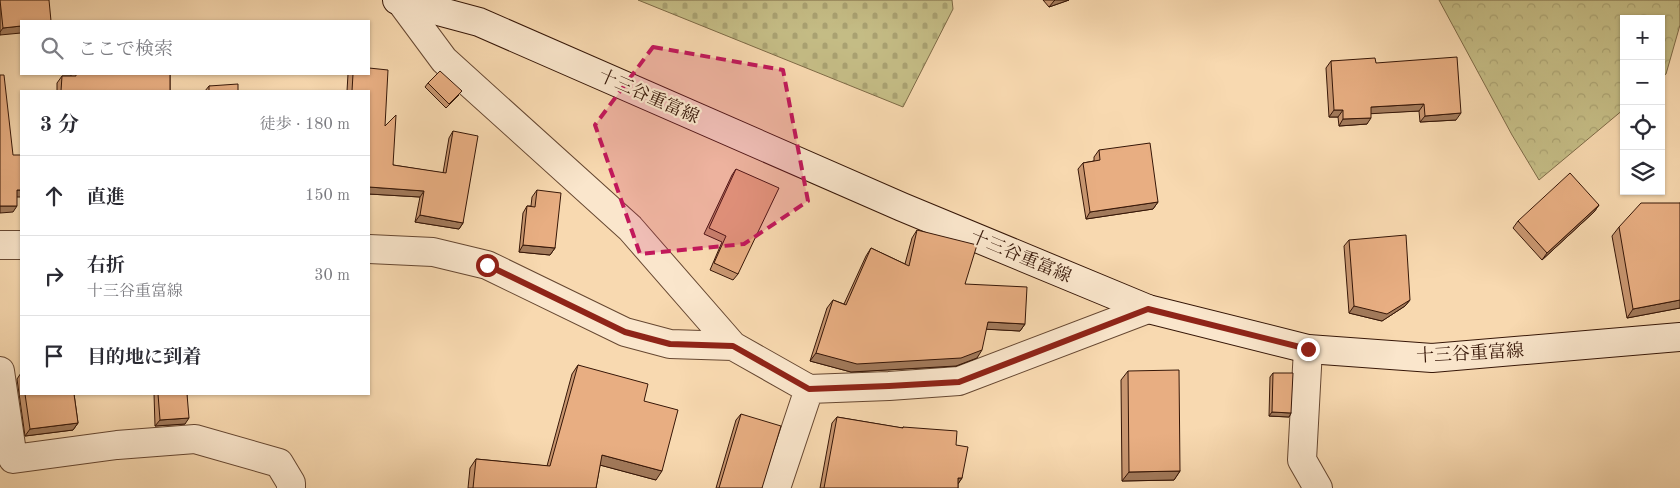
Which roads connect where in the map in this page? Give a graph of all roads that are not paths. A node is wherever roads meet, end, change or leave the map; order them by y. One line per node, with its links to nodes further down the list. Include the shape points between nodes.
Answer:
1 (399, 1): 5 (street, 十三谷重富線, via 479,22 902,207); 7 (street, via 444,60 630,228)
2 (0, 245): 3 (street)
3 (20, 245)
4 (370, 249): 7 (street, via 433,252 487,265 625,332 670,344)
5 (1148, 309): 8 (street, 十三谷重富線); 10 (street, via 959,382)
6 (1680, 338): 8 (street, 十三谷重富線, via 1432,358)
7 (733, 346): 10 (street)
8 (1308, 349): 13 (street, via 1302,460)
9 (0, 371): 11 (street, via 13,459 117,444 195,439 279,463)
10 (809, 389): 12 (street)
11 (291, 488)
12 (776, 488)
13 (1318, 488)

